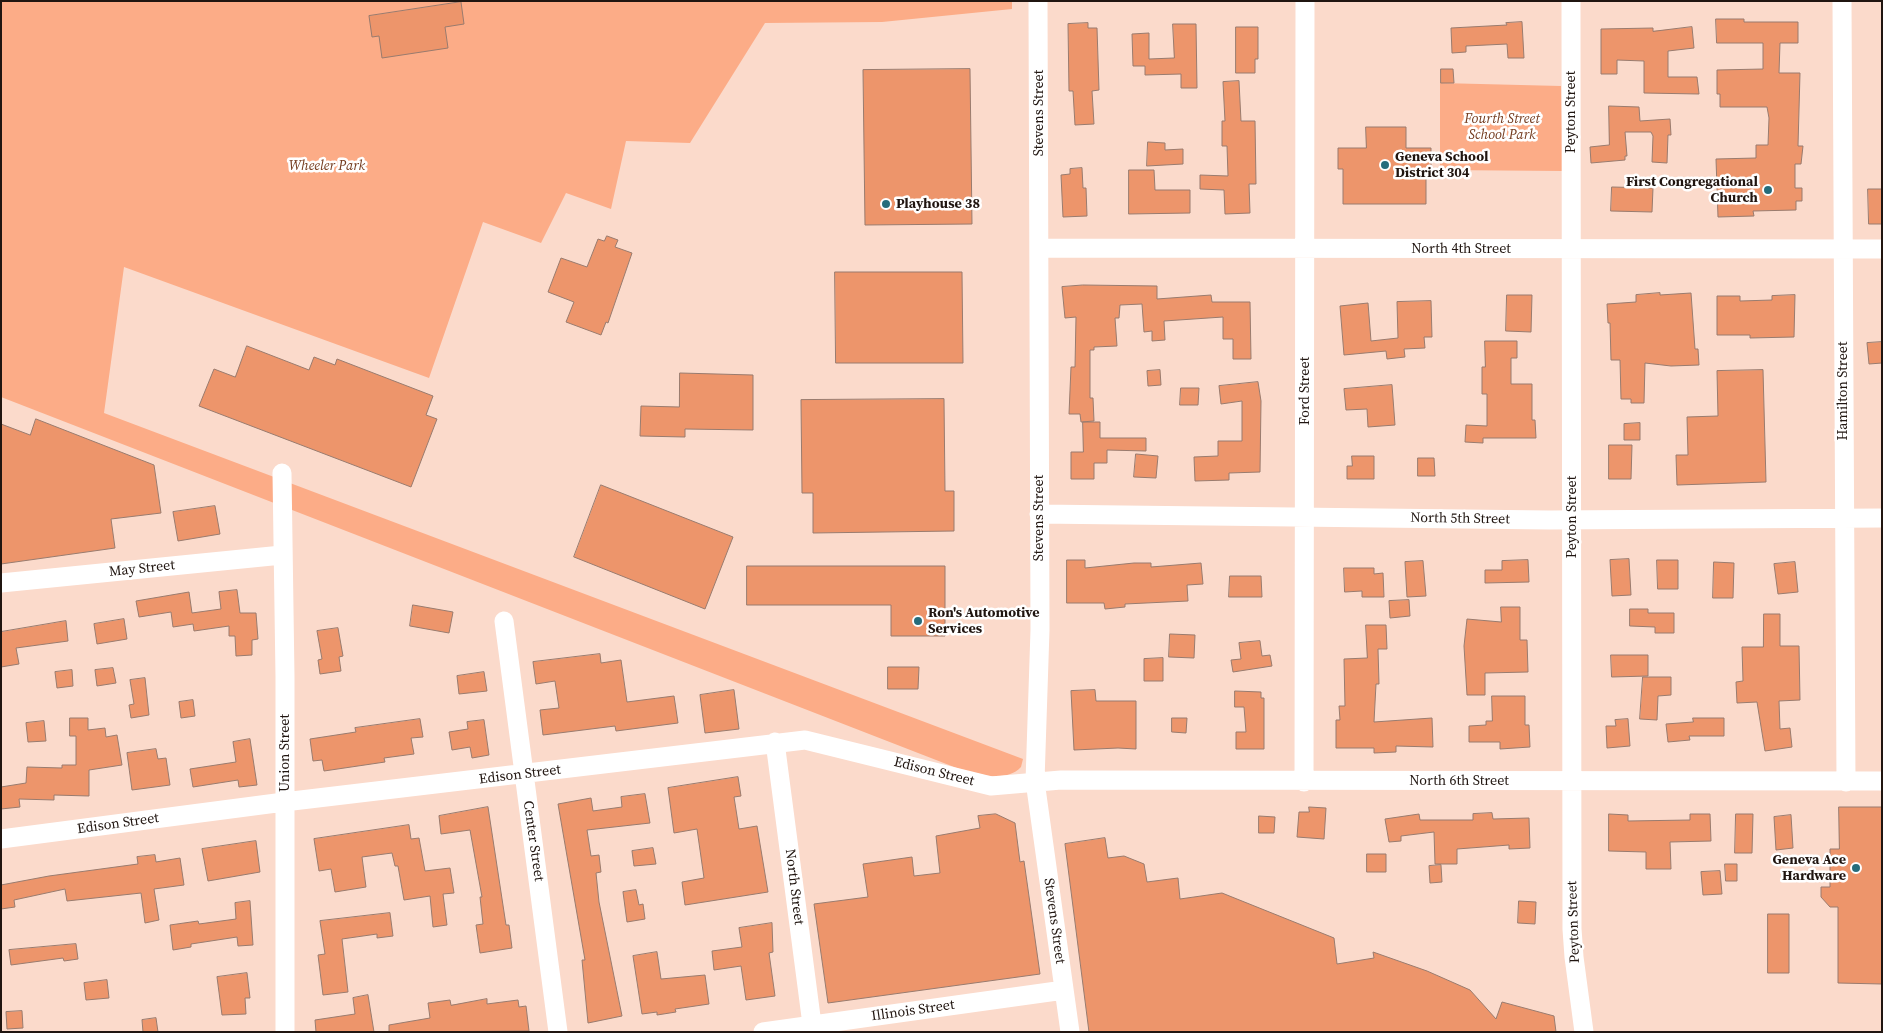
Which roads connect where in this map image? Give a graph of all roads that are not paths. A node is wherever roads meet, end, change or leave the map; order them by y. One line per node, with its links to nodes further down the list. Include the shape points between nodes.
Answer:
1 (1038, 1): 5 (street, Stevens Street)
2 (1305, 1): 6 (street, Ford Street)
3 (1572, 1): 7 (street, Peyton Street)
4 (1842, 1): 9 (street, Hamilton Street)
5 (1039, 248): 6 (street, North 4th Street); 11 (street, Stevens Street)
6 (1304, 248): 7 (street, North 4th Street); 12 (street, Ford Street)
7 (1572, 249): 9 (street, North 4th Street); 15 (street, Peyton Street)
8 (1882, 249): 9 (street, North 4th Street)
9 (1843, 250): 13 (street, Hamilton Street)
10 (282, 474): 16 (street, Union Street)
11 (1039, 514): 12 (street, North 5th Street); 21 (street, Stevens Street, via 1040,630)
12 (1305, 517): 15 (street, North 5th Street); 23 (street, Ford Street)
13 (1844, 517): 14 (street, North 5th Street); 15 (street, North 5th Street); 25 (street, Hamilton Street)
14 (1882, 518)
15 (1572, 520): 24 (street, Peyton Street)
16 (282, 555): 17 (street, May Street); 26 (street, Union Street)
17 (1, 582)
18 (504, 621): 20 (street, Center Street)
19 (775, 742): 20 (street, Edison Street); 21 (street, Edison Street, via 805,740 991,786); 29 (street, North Street)
20 (524, 775): 26 (street, Edison Street); 31 (street, Center Street)
21 (1035, 781): 23 (street, North 6th Street); 28 (street, Stevens Street)
22 (1882, 781): 25 (street, North 6th Street)
23 (1304, 782): 24 (street, North 6th Street)
24 (1572, 782): 25 (street, North 6th Street); 34 (street, Peyton Street, via 1573,938)
25 (1846, 782)
26 (284, 802): 27 (street, Edison Street); 30 (street, Union Street)
27 (1, 839)
28 (1064, 990): 29 (street, Illinois Street); 33 (street, Stevens Street)
29 (812, 1028): 32 (street, Illinois Street)
30 (285, 1032)
31 (558, 1032)
32 (763, 1032)
33 (1070, 1032)
34 (1584, 1032)

